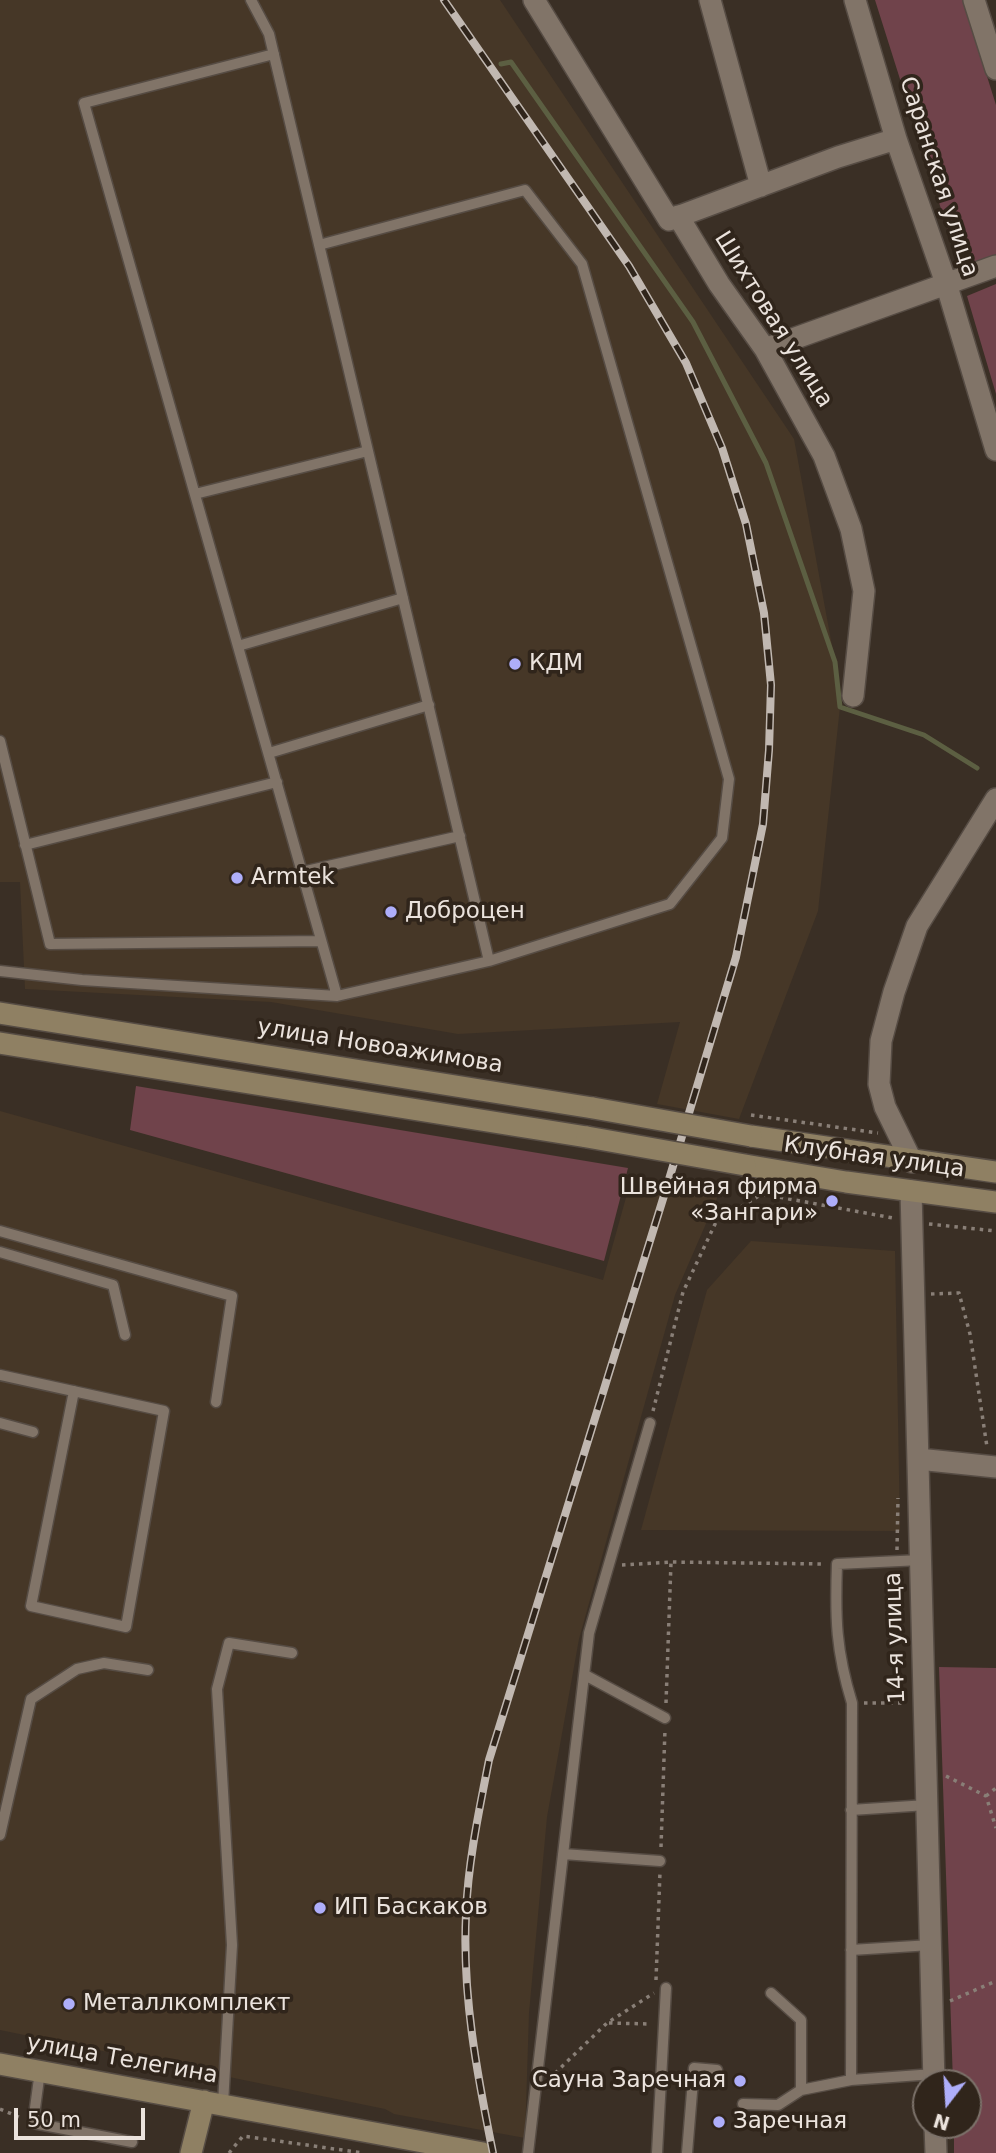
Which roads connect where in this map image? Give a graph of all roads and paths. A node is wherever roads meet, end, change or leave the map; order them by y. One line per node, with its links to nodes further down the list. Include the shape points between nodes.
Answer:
1 (251, 0): 6 (lane, via 269,33)
2 (534, 0): 10 (street, Шихтовая улица)
3 (710, 0): 9 (street)
4 (855, 0): 8 (street, Саранская улица)
5 (974, 0): 7 (street)
6 (274, 54): 11 (lane); 17 (lane, via 84,103)
7 (996, 69)
8 (896, 139): 9 (street); 13 (street, Саранская улица)
9 (761, 186): 10 (street)
10 (673, 218): 14 (street, Шихтовая улица)
11 (319, 245): 16 (lane); 30 (lane, via 525,190 533,200 582,264 729,779 722,838 670,904)
12 (996, 266): 13 (street)
13 (946, 283): 14 (street); 15 (street, Саранская улица)
14 (765, 349): 20 (street, Шихтовая улица, via 824,456 851,529 864,591)
15 (996, 450)
16 (368, 451): 17 (lane); 18 (lane)
17 (195, 494): 19 (lane)
18 (403, 598): 19 (lane); 21 (lane)
19 (238, 646): 23 (lane)
20 (853, 696)
21 (429, 705): 23 (lane); 26 (lane)
22 (0, 741): 27 (lane)
23 (269, 753): 24 (lane)
24 (277, 782): 27 (lane); 28 (lane)
25 (996, 799): 36 (street, via 918,926 881,1041 879,1084 885,1107)
26 (460, 836): 28 (lane); 30 (lane)
27 (25, 845): 29 (lane, via 50,944)
28 (302, 872): 29 (lane)
29 (321, 941): 32 (lane)
30 (489, 961): 32 (lane)
31 (0, 971): 32 (lane)
32 (337, 996)
33 (0, 1013): 35 (main road, улица Новоажимова, bridge)
34 (0, 1042): 38 (main road, Клубная улица, bridge)
35 (751, 1136): 36 (main road, Клубная улица)
36 (912, 1161): 37 (main road, Клубная улица); 38 (main road)
37 (996, 1172)
38 (911, 1191): 39 (main road, Клубная улица); 40 (street, 14-я улица)
39 (996, 1202)
40 (912, 1222): 42 (path); 44 (street, 14-я улица); 50 (path, via 762,1194 716,1222 683,1292)
41 (0, 1231): 48 (lane, via 232,1296)
42 (996, 1231)
43 (0, 1252): 45 (lane, via 113,1285)
44 (914, 1295): 52 (street, 14-я улица); 53 (path, via 959,1293)
45 (125, 1335)
46 (0, 1375): 47 (lane)
47 (74, 1391): 47 (lane, via 164,1411 126,1627 31,1606)
48 (216, 1402)
49 (0, 1423): 51 (lane)
50 (650, 1423): 56 (lane)
51 (33, 1432)
52 (918, 1459): 53 (street); 54 (street, 14-я улица)
53 (993, 1467)
54 (921, 1560): 55 (lane); 61 (street, 14-я улица)
55 (837, 1564): 56 (path); 60 (lane, via 835,1619 841,1667)
56 (609, 1566): 59 (lane, via 589,1633)
57 (292, 1653): 89 (lane, via 229,1643 217,1689 232,1945)
58 (148, 1670): 69 (lane, via 104,1662 77,1668 31,1699)
59 (584, 1675): 62 (lane); 70 (lane)
60 (852, 1703): 61 (path); 67 (lane)
61 (924, 1703): 66 (street, 14-я улица)
62 (665, 1718)
63 (945, 1776): 65 (path)
64 (996, 1788): 65 (path)
65 (986, 1796): 68 (path)
66 (927, 1805): 67 (lane); 72 (street, 14-я улица)
67 (851, 1810): 73 (lane)
68 (996, 1828)
69 (0, 1835)
70 (564, 1854): 71 (lane); 88 (lane)
71 (660, 1861)
72 (931, 1945): 73 (lane); 82 (street, 14-я улица)
73 (851, 1950): 86 (lane)
74 (996, 1981): 78 (path)
75 (666, 1988): 99 (lane)
76 (655, 1992): 79 (path)
77 (772, 1993): 87 (lane, via 801,2020)
78 (941, 2005)
79 (607, 2023): 80 (path); 88 (path)
80 (653, 2024)
81 (0, 2064): 84 (main road, улица Телегина)
82 (934, 2069)
83 (717, 2070): 100 (lane, via 694,2068)
84 (40, 2071): 89 (main road, улица Телегина); 92 (lane)
85 (912, 2079): 86 (lane)
86 (851, 2080): 87 (lane)
87 (801, 2090): 90 (lane, via 778,2105)
88 (536, 2093): 98 (lane)
89 (214, 2103): 94 (main road); 97 (main road, улица Телегина)
90 (743, 2104)
91 (0, 2109): 92 (path)
92 (33, 2123): 93 (lane)
93 (132, 2142)
94 (191, 2153)
95 (229, 2153): 96 (path, via 243,2136)
96 (363, 2153)
97 (483, 2153)
98 (528, 2153)
99 (657, 2153)
100 (687, 2153)

